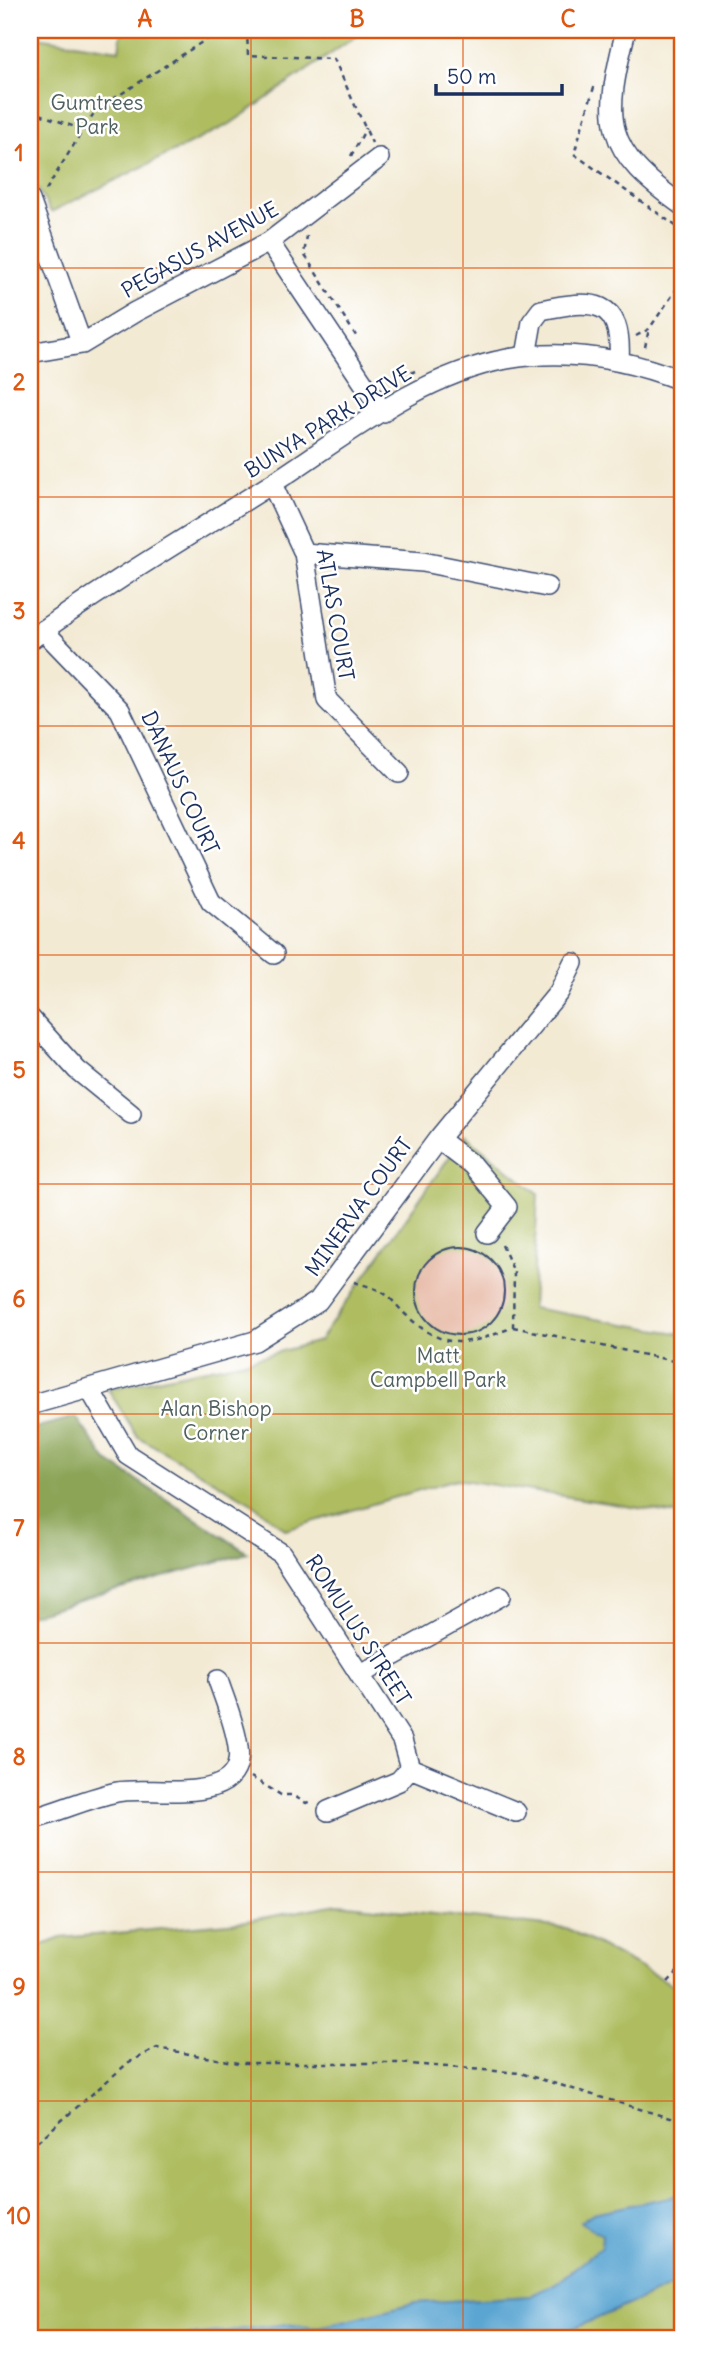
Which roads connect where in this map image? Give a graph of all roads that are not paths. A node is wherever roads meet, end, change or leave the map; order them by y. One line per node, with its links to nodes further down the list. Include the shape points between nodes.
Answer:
1 (626, 30): 4 (street, via 612,98 616,132 640,173)
2 (379, 158): 5 (street, PEGASUS AVENUE)
3 (31, 202): 6 (street)
4 (683, 206)
5 (269, 242): 6 (street, PEGASUS AVENUE); 11 (street)
6 (82, 344): 7 (street, PEGASUS AVENUE)
7 (30, 353)
8 (526, 356): 9 (street, BUNYA PARK DRIVE); 9 (street, via 532,322 541,310 566,304 596,305 610,312 617,325); 11 (street, BUNYA PARK DRIVE, via 454,375)
9 (619, 361): 10 (street, BUNYA PARK DRIVE)
10 (683, 381)
11 (383, 412): 12 (street, BUNYA PARK DRIVE)
12 (272, 484): 13 (street, ATLAS COURT); 15 (street, BUNYA PARK DRIVE)
13 (303, 553): 14 (street, via 423,562); 16 (street, ATLAS COURT, via 327,700)
14 (547, 587)
15 (36, 635): 17 (street, DANAUS COURT, via 120,710 211,902)
16 (399, 773)
17 (274, 954)
18 (573, 963): 21 (street, MINERVA COURT, via 559,992)
19 (30, 1018): 20 (street, via 77,1070)
20 (131, 1114)
21 (438, 1139): 22 (street, via 472,1165 507,1207); 23 (street, MINERVA COURT, via 318,1301 255,1341)
22 (487, 1233)
23 (89, 1388): 24 (street, MINERVA COURT); 26 (street, ROMULUS STREET, via 128,1455 281,1553)
24 (30, 1405)
25 (501, 1596): 26 (street)
26 (360, 1674): 28 (street, ROMULUS STREET, via 402,1740)
27 (218, 1680): 31 (street, via 238,1745 235,1771 221,1784 205,1790 117,1792)
28 (410, 1768): 29 (street, via 398,1781); 30 (street)
29 (328, 1811)
30 (516, 1812)
31 (30, 1819)

